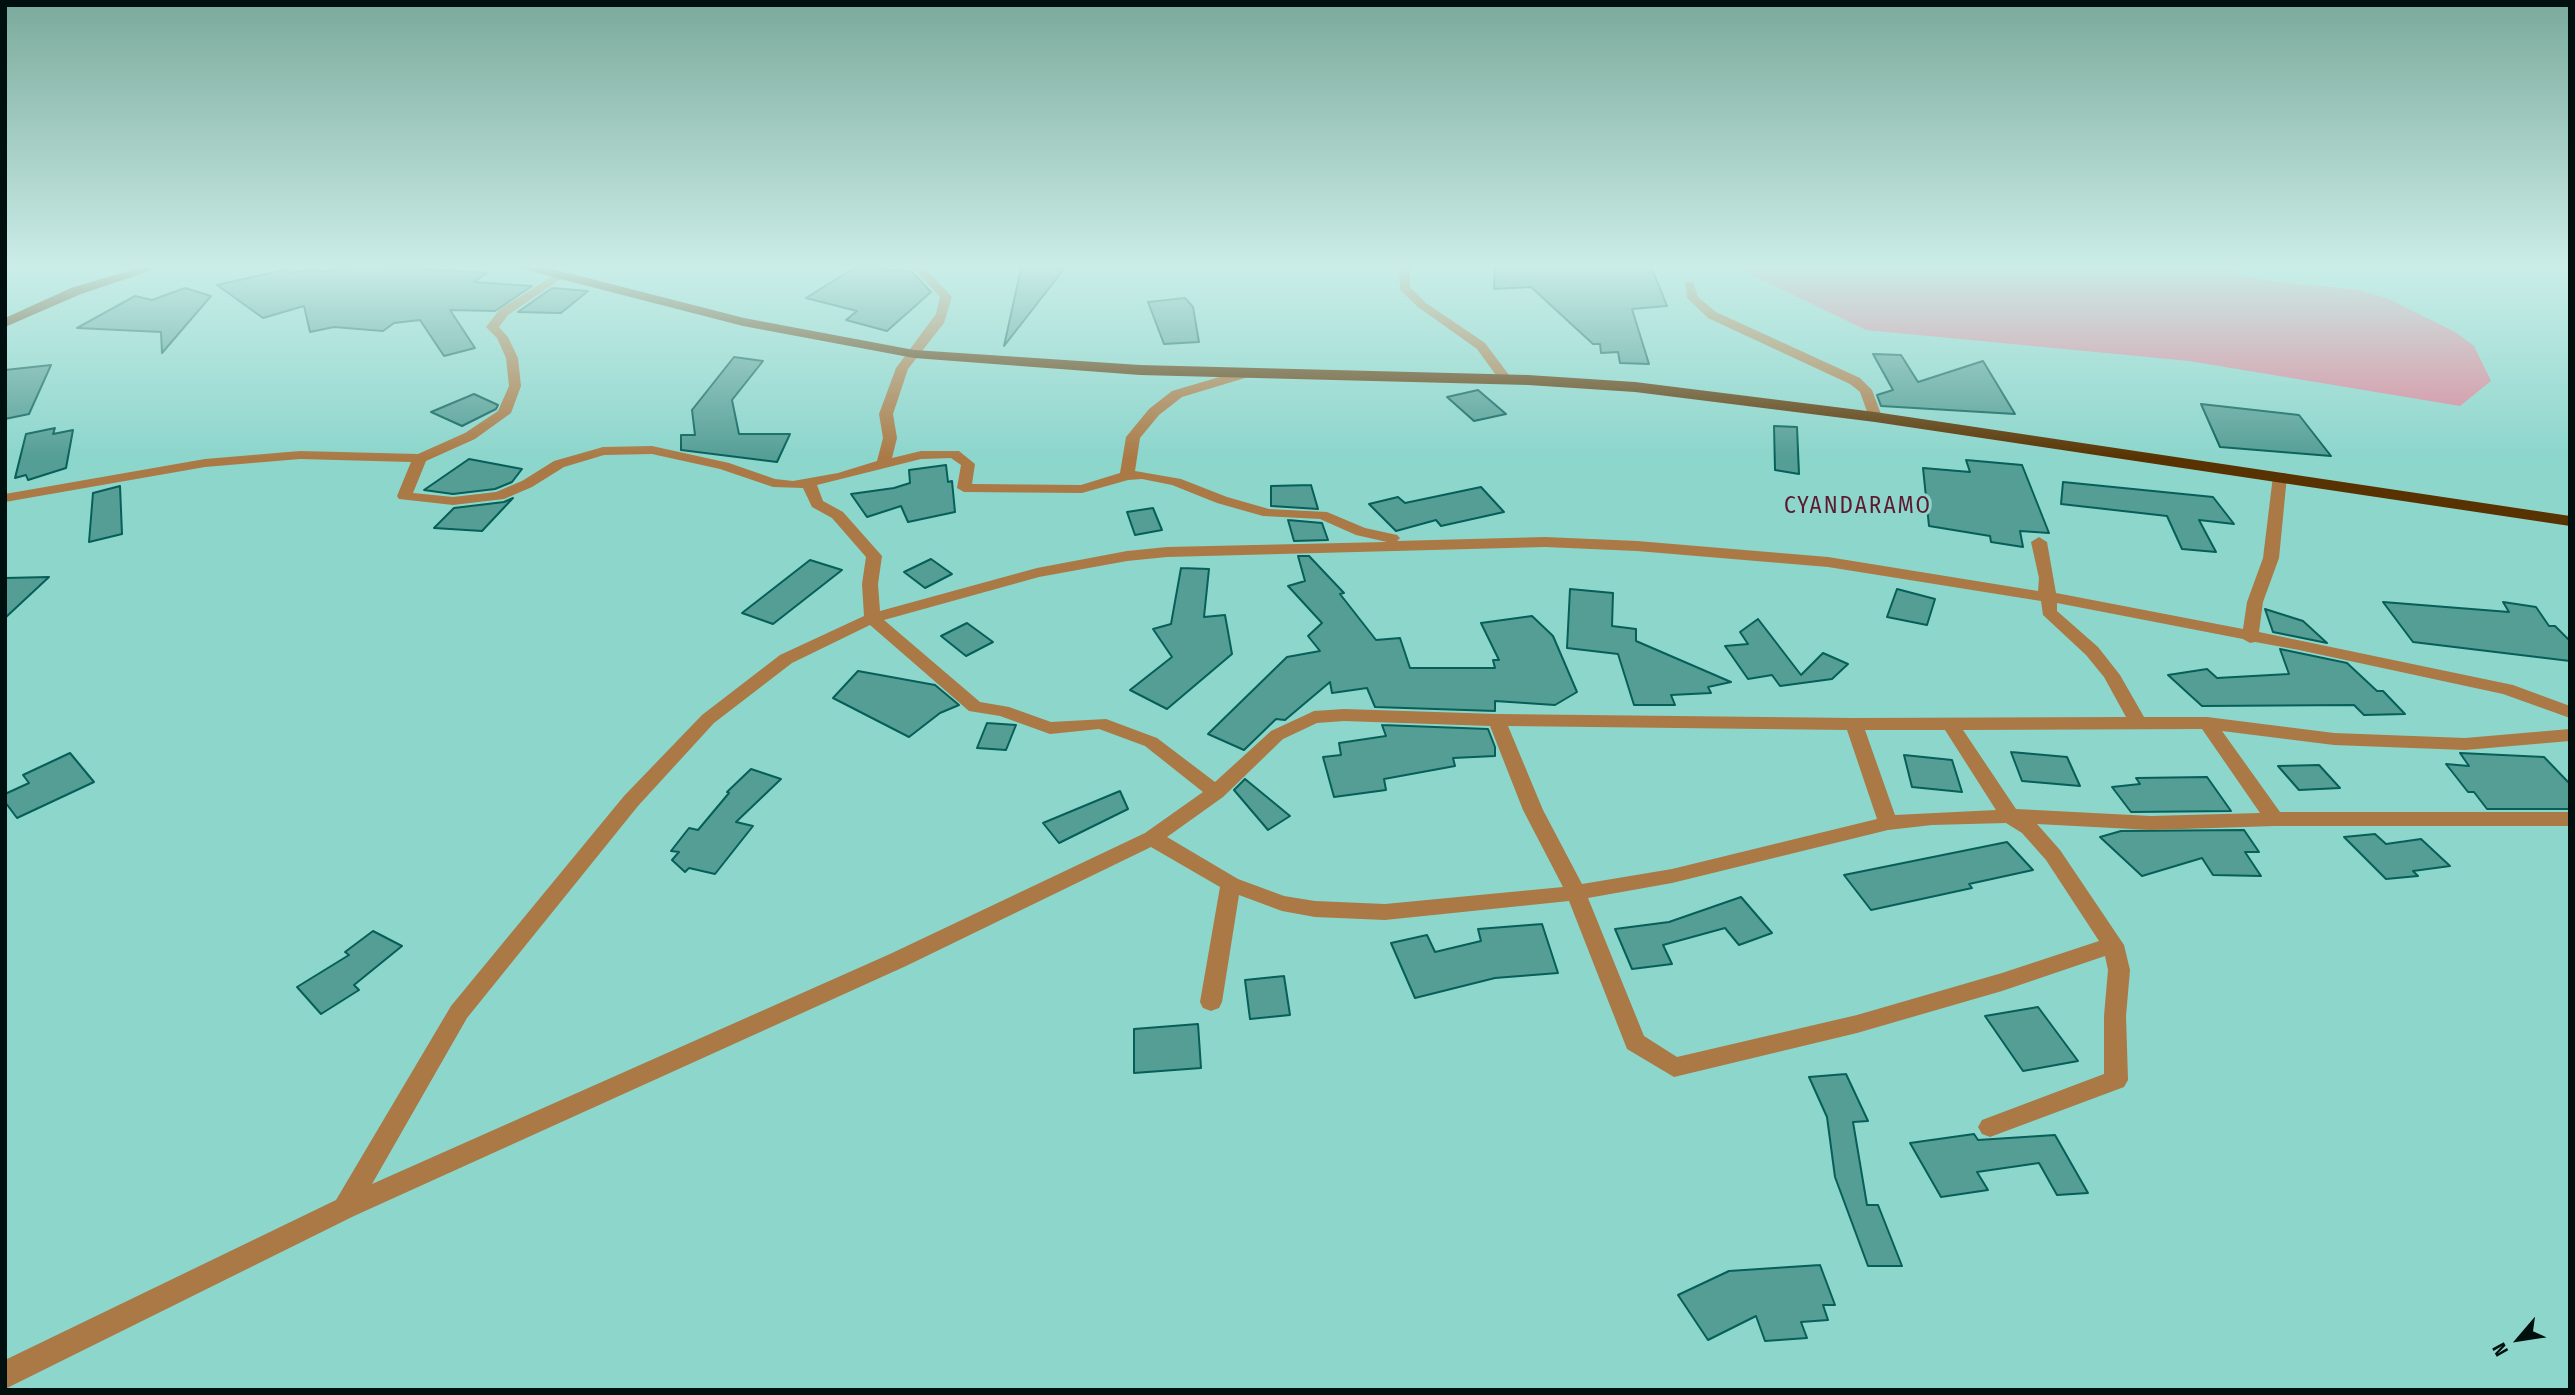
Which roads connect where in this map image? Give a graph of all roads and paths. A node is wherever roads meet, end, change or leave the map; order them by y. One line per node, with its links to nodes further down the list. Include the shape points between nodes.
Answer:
1 (494, 329): 10 (street, via 512,358 515,386 504,413 470,436)
2 (781, 329): 6 (highway)
3 (933, 329): 6 (street)
4 (1457, 329): 8 (street, via 1481,346)
5 (1744, 329): 9 (street, via 1855,381 1866,390)
6 (914, 354): 7 (highway, via 1140,370); 11 (street, via 902,368 886,414 890,438)
7 (1250, 372): 8 (highway); 12 (street, via 1177,394 1154,412 1133,437)
8 (1507, 379): 9 (highway, via 1635,387)
9 (1875, 417): 13 (highway)
10 (420, 458): 14 (street, via 404,496 453,501 499,496 559,464 603,451 652,450 724,466 773,483); 15 (street, via 300,455 205,463)
11 (883, 464): 12 (street, via 921,455 954,454 968,464 964,488 1082,489); 14 (street)
12 (1127, 476): 18 (street, via 1176,482 1268,513 1322,515 1361,532)
13 (2280, 476): 16 (highway); 21 (street, via 2271,558 2255,602)
14 (808, 482): 20 (street, via 817,504 838,515 874,556)
15 (5, 498)
16 (2570, 521)
17 (2039, 542): 19 (street)
18 (1426, 545): 19 (street, via 1545,542 1651,547 1828,562); 20 (street, via 1127,556 988,585)
19 (2049, 597): 21 (street); 24 (street, via 2049,612 2092,651)
20 (872, 618): 29 (street, via 975,707 1003,711 1050,728 1100,723 1151,742); 40 (street, via 786,659 766,674 708,719 631,802 458,1012)
21 (2250, 638): 22 (street, via 2507,689)
22 (2570, 712)
23 (1497, 720): 26 (street); 29 (street, via 1314,717 1277,735); 36 (street, via 1533,810)
24 (2137, 723): 25 (street); 27 (street)
25 (2207, 723): 28 (street, via 2334,738 2465,744); 32 (street)
26 (1854, 724): 27 (street); 33 (street)
27 (1950, 724): 30 (street)
28 (2570, 735)
29 (1216, 792): 34 (street)
30 (2010, 816): 32 (street, via 2151,823); 33 (street); 37 (street, via 2029,828 2053,855)
31 (2570, 819): 32 (street)
32 (2275, 820)
33 (1888, 823): 36 (street, via 1672,876)
34 (1152, 838): 35 (street); 40 (street, via 898,960)
35 (1231, 884): 36 (street, via 1282,903 1371,911); 38 (street)
36 (1576, 893): 37 (street, via 1635,1042 1674,1067 1870,1020)
37 (2113, 944): 39 (street, via 2119,970 2116,1080)
38 (1212, 1002)
39 (1990, 1126)
40 (345, 1208): 41 (street)
41 (5, 1375)

